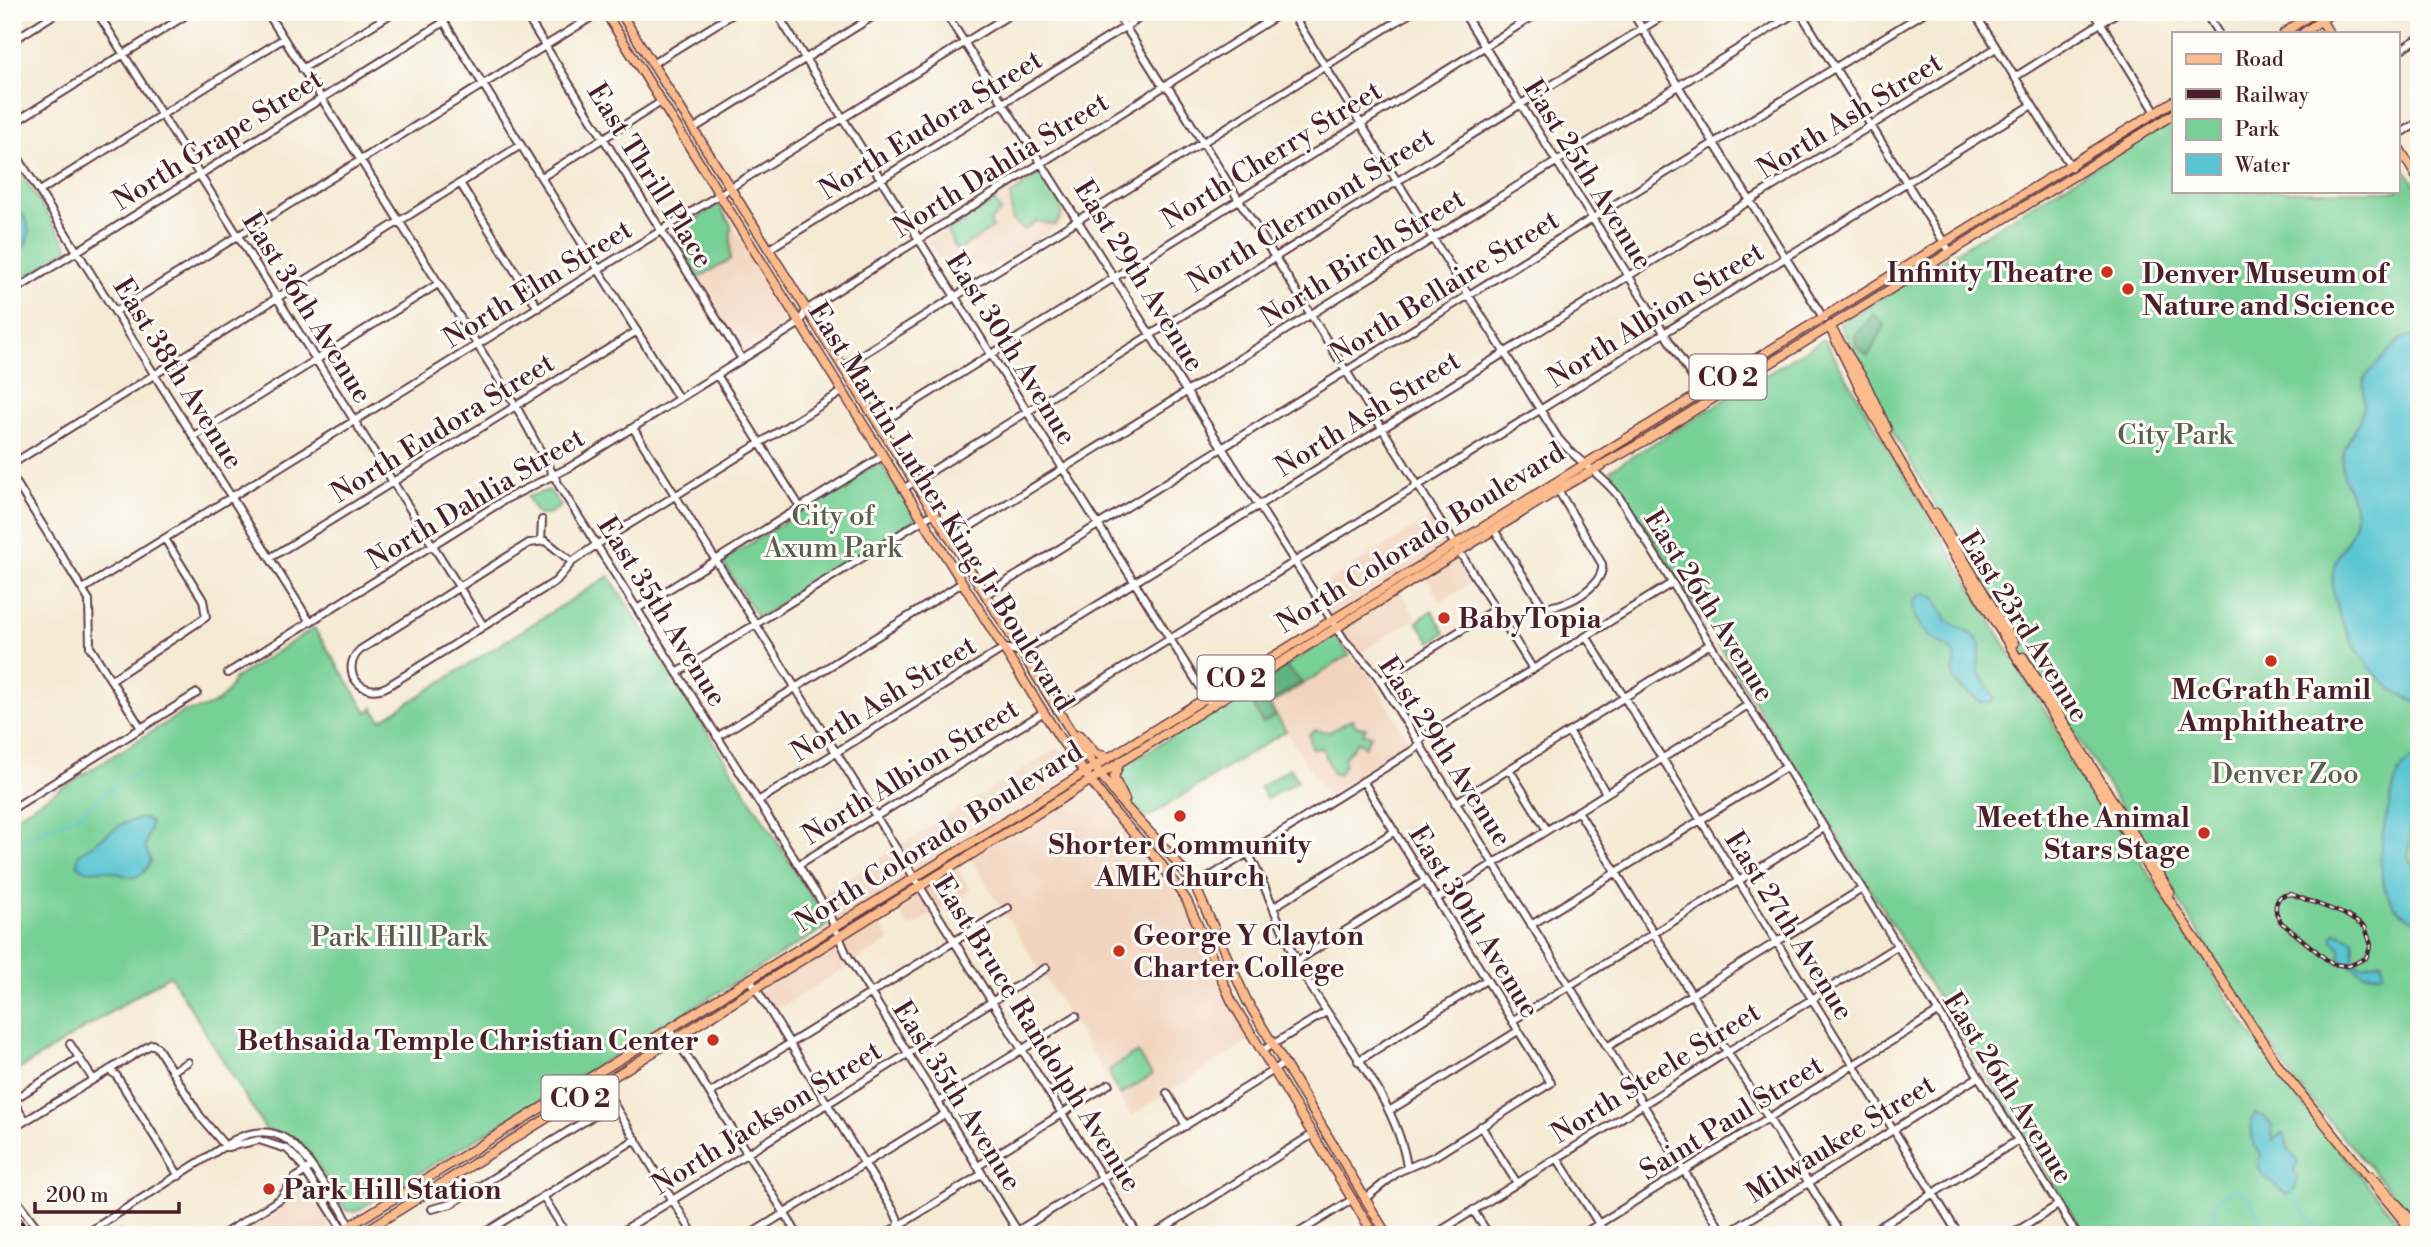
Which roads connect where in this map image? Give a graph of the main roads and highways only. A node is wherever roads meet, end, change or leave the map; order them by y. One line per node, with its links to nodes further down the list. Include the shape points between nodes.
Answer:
1 (602, 12): 19 (main road, East Martin Luther King Jr Boulevard, via 720,194 880,458)
2 (620, 12): 15 (main road, East Martin Luther King Jr Boulevard)
3 (2333, 12): 4 (main road)
4 (2319, 14): 5 (main road); 6 (main road); 7 (main road)
5 (2286, 32)
6 (2304, 32)
7 (2328, 32)
8 (2172, 103): 16 (main road, North Colorado Boulevard / CO 2)
9 (2172, 115): 12 (main road, North Colorado Boulevard / CO 2)
10 (2400, 149): 11 (main road)
11 (2419, 181)
12 (1829, 326): 13 (main road, East 23rd Avenue, via 1868,407); 14 (main road, East 23rd Avenue, via 1866,382 1882,420); 17 (main road, North Colorado Boulevard / CO 2)
13 (1913, 484): 14 (main road); 23 (main road, East 23rd Avenue, via 2124,831)
14 (1936, 513): 23 (main road, East 23rd Avenue)
15 (1060, 713): 16 (main road, via 1096,754); 18 (main road, East Martin Luther King Jr Boulevard)
16 (1109, 757): 18 (main road, North Colorado Boulevard / CO 2)
17 (1123, 761): 20 (main road, North Colorado Boulevard / CO 2); 22 (main road, via 1115,771 1115,783)
18 (1094, 766): 19 (main road, North Colorado Boulevard / CO 2); 20 (main road, East Martin Luther King Jr Boulevard)
19 (1085, 772): 21 (main road, East Martin Luther King Jr Boulevard); 26 (main road, North Colorado Boulevard / CO 2)
20 (1100, 775): 21 (main road, North Colorado Boulevard / CO 2); 22 (main road, East Martin Luther King Jr Boulevard)
21 (1091, 780): 27 (main road, North Colorado Boulevard / CO 2); 28 (main road, East Martin Luther King Jr Boulevard, via 1183,895 1228,995)
22 (1142, 825): 29 (main road, East Martin Luther King Jr Boulevard, via 1195,886 1238,984 1369,1195)
23 (2198, 940): 24 (main road, East 23rd Avenue, via 2280,1068)
24 (2360, 1167): 25 (main road, East 23rd Avenue); 30 (main road, East 23rd Avenue)
25 (2419, 1228)
26 (345, 1233)
27 (359, 1235)
28 (1374, 1235)
29 (1387, 1235)
30 (2415, 1235)

